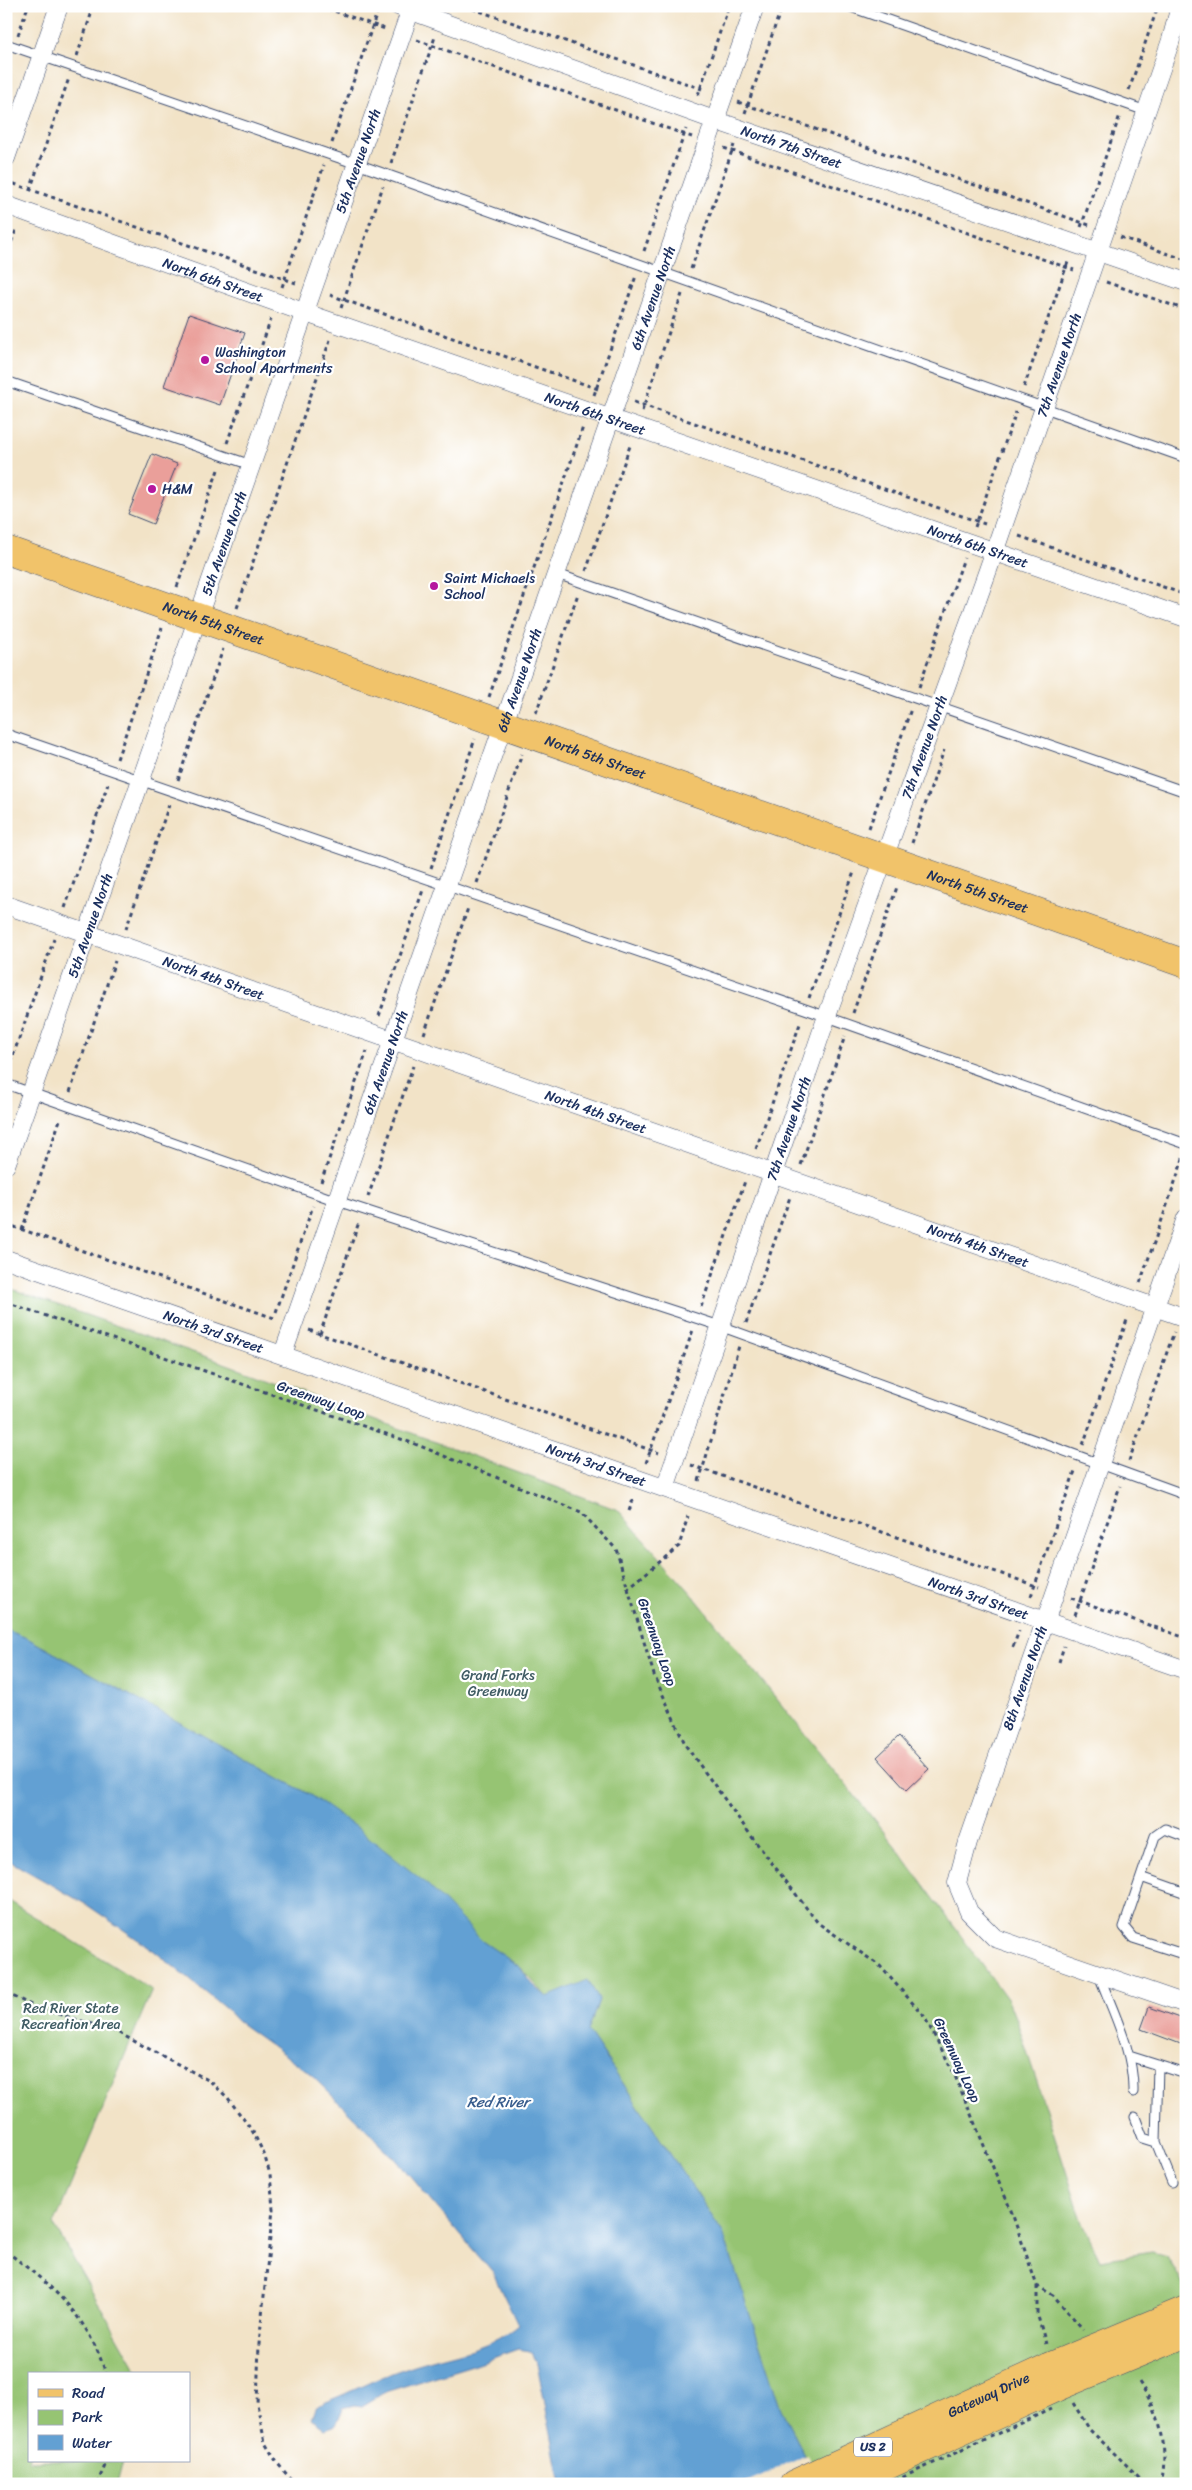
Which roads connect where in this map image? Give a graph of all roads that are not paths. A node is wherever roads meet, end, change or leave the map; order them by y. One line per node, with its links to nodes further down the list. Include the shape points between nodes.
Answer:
1 (59, 6): 7 (street)
2 (755, 6): 9 (street, 6th Avenue North)
3 (848, 6): 8 (lane)
4 (1180, 6): 8 (street, 7th Avenue North)
5 (407, 8): 9 (street, North 7th Street); 11 (street, 5th Avenue North, via 402,35)
6 (6, 44): 7 (lane)
7 (41, 57): 10 (street); 11 (lane)
8 (1146, 111): 13 (street, 7th Avenue North)
9 (714, 120): 13 (street, North 7th Street); 14 (street, 6th Avenue North)
10 (6, 158)
11 (357, 164): 14 (lane); 16 (street, 5th Avenue North)
12 (14, 208): 16 (street, North 6th Street)
13 (1098, 252): 15 (street, North 7th Street); 18 (street, 7th Avenue North)
14 (662, 273): 18 (lane); 19 (street, 6th Avenue North)
15 (1186, 282)
16 (306, 313): 19 (street, North 6th Street); 21 (street, 5th Avenue North)
17 (6, 381): 21 (lane)
18 (1044, 407): 20 (lane); 23 (street, 7th Avenue North)
19 (612, 419): 23 (street, North 6th Street); 24 (street, 6th Avenue North)
20 (1186, 458)
21 (251, 465): 25 (street, 5th Avenue North)
22 (6, 550): 25 (main road, North 5th Street)
23 (994, 550): 26 (street, North 6th Street); 27 (street, 7th Avenue North)
24 (557, 574): 27 (lane); 28 (street, 6th Avenue North)
25 (197, 617): 28 (main road, North 5th Street); 30 (street, 5th Avenue North)
26 (1186, 618)
27 (938, 707): 31 (lane); 32 (street, 7th Avenue North)
28 (492, 722): 32 (main road, North 5th Street); 33 (street, 6th Avenue North)
29 (6, 734): 30 (lane)
30 (140, 781): 33 (lane); 35 (street, 5th Avenue North)
31 (1186, 792)
32 (883, 858): 36 (main road, North 5th Street); 37 (street, 7th Avenue North)
33 (447, 886): 37 (lane); 38 (street, 6th Avenue North)
34 (6, 905): 35 (street, North 4th Street)
35 (87, 934): 38 (street, North 4th Street); 40 (street, 5th Avenue North)
36 (1186, 964)
37 (827, 1016): 41 (lane); 43 (street, 7th Avenue North)
38 (393, 1040): 43 (street, North 4th Street); 44 (street, 6th Avenue North)
39 (6, 1084): 40 (lane)
40 (31, 1093): 42 (street, 5th Avenue North); 44 (lane)
41 (1186, 1144)
42 (6, 1165)
43 (773, 1174): 47 (street, North 4th Street); 49 (street, 7th Avenue North)
44 (337, 1201): 49 (lane); 50 (street, 6th Avenue North)
45 (1186, 1218): 47 (street, 8th Avenue North)
46 (6, 1259): 50 (street, North 3rd Street)
47 (1155, 1307): 48 (street, North 4th Street); 51 (street, 8th Avenue North)
48 (1186, 1318)
49 (720, 1326): 51 (lane); 52 (street, 7th Avenue North)
50 (283, 1354): 52 (street, North 3rd Street)
51 (1100, 1465): 53 (lane); 54 (street, 8th Avenue North)
52 (665, 1488): 54 (street, North 3rd Street)
53 (1186, 1496)
54 (1045, 1622): 55 (street, North 3rd Street); 60 (street, 8th Avenue North, via 968,1842 957,1883 969,1912 994,1938)
55 (1186, 1670)
56 (1186, 1837): 57 (lane, via 1164,1829 1155,1836)
57 (1141, 1877): 58 (lane); 59 (lane, via 1124,1927 1134,1938)
58 (1186, 1893)
59 (1186, 1955)
60 (1099, 1974): 61 (street, 8th Avenue North); 62 (lane)
61 (1186, 2004)
62 (1129, 2056): 63 (lane); 65 (lane, via 1134,2078)
63 (1158, 2065): 64 (lane); 67 (lane)
64 (1186, 2074)
65 (1133, 2092)
66 (1135, 2117): 67 (lane, via 1144,2138)
67 (1156, 2142): 68 (lane)
68 (1172, 2182)
69 (1186, 2310): 71 (main road, Gateway Drive / US 2, bridge)
70 (1186, 2333): 71 (main road, Gateway Drive / US 2, bridge)
71 (1061, 2387): 72 (main road, Gateway Drive / US 2)
72 (952, 2422): 73 (main road, Gateway Drive / US 2); 74 (main road, Gateway Drive / US 2)
73 (794, 2484)
74 (847, 2484)

